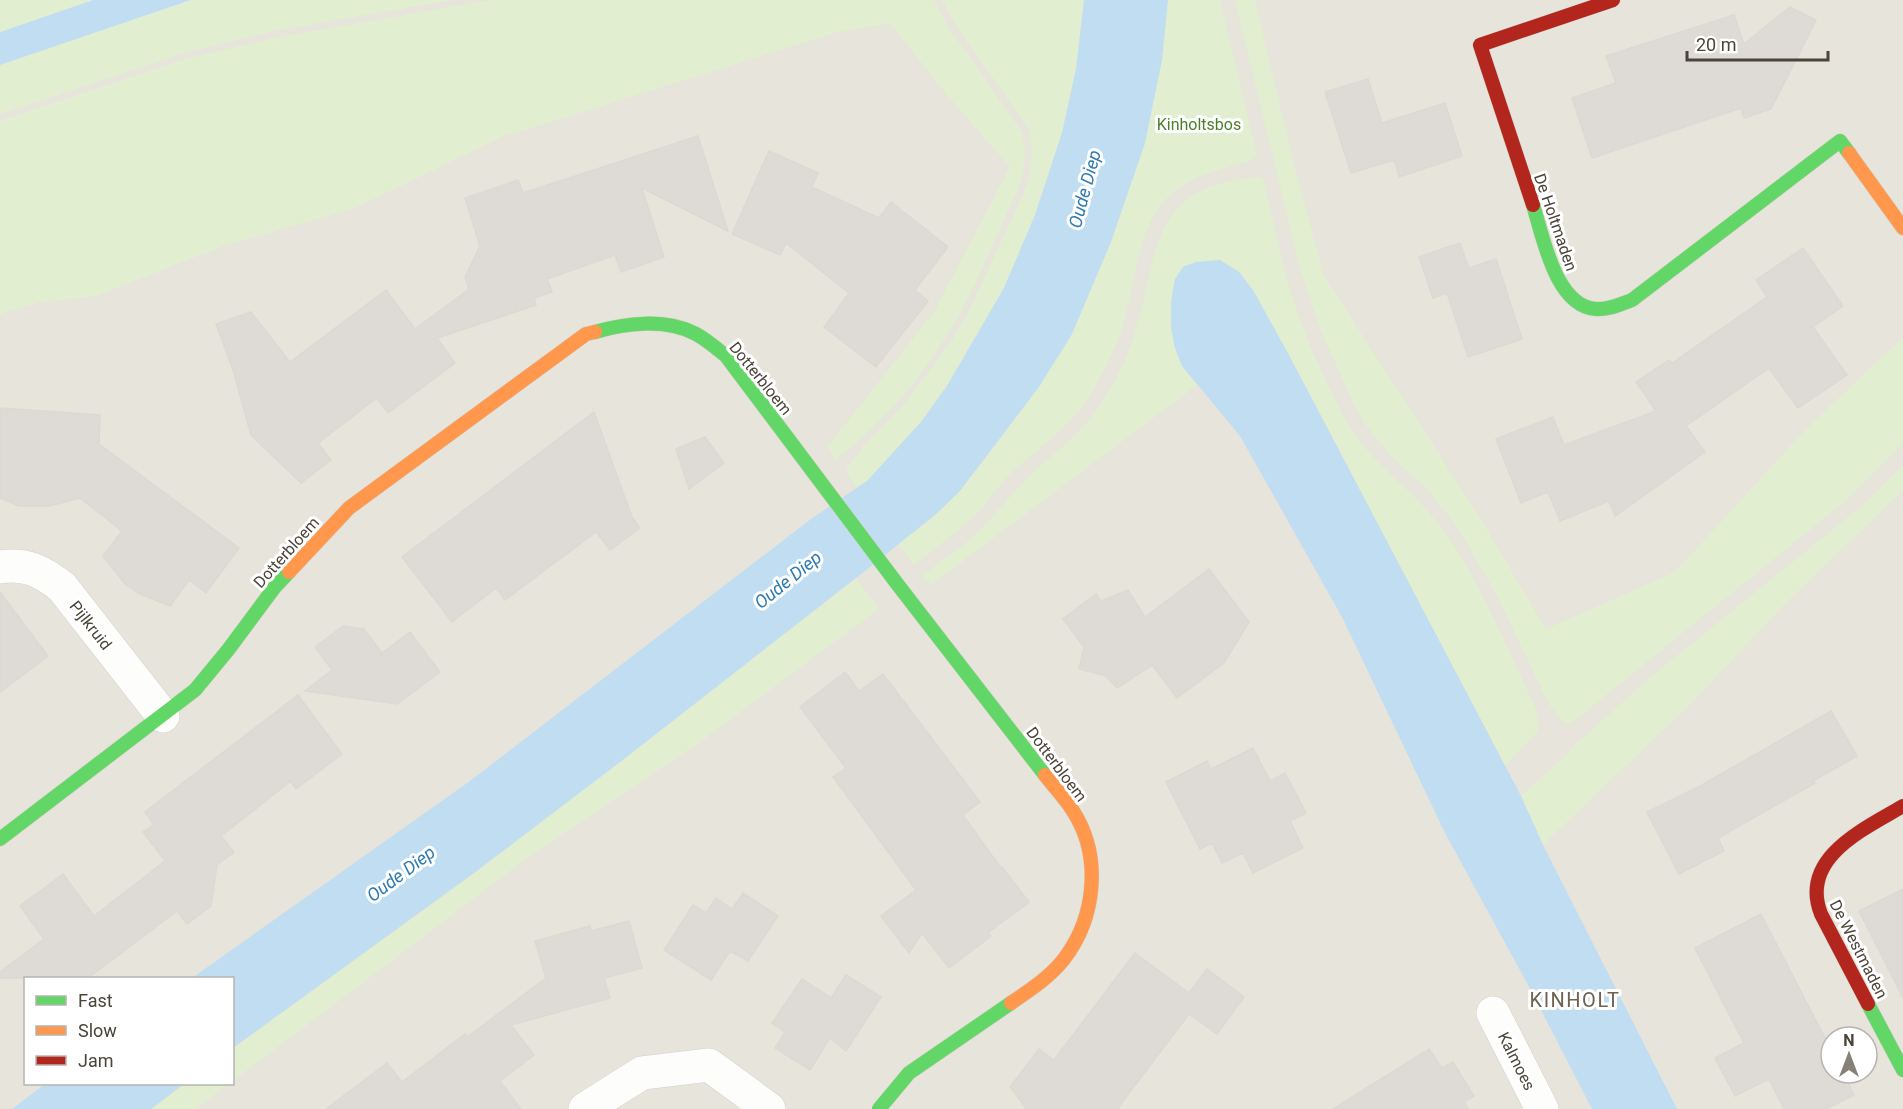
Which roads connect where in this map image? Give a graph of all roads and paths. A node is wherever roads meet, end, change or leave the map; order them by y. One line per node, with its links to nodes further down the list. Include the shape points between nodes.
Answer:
1 (1613, 0): 2 (street, De Holtmaden, via 1480,45 1558,282 1574,300 1589,309 1611,309 1632,300 1840,141)
2 (1903, 228)
3 (0, 567): 4 (street, Pijlkruid, via 28,567 45,573 62,587)
4 (163, 716): 6 (street, Dotterbloem); 11 (street, Dotterbloem, via 195,690 274,588 349,508 586,334 645,323 688,330 726,356 1074,812 1091,857 1090,904 1080,933 1064,959 1043,981 909,1073)
5 (1903, 806): 8 (street, De Westmaden, via 1827,858 1817,879 1816,898 1823,920)
6 (0, 839)
7 (1493, 1013): 12 (street, Kalmoes)
8 (1903, 1070)
9 (585, 1109): 10 (street, via 642,1073 709,1065)
10 (769, 1109)
11 (879, 1109)
12 (1542, 1109)

